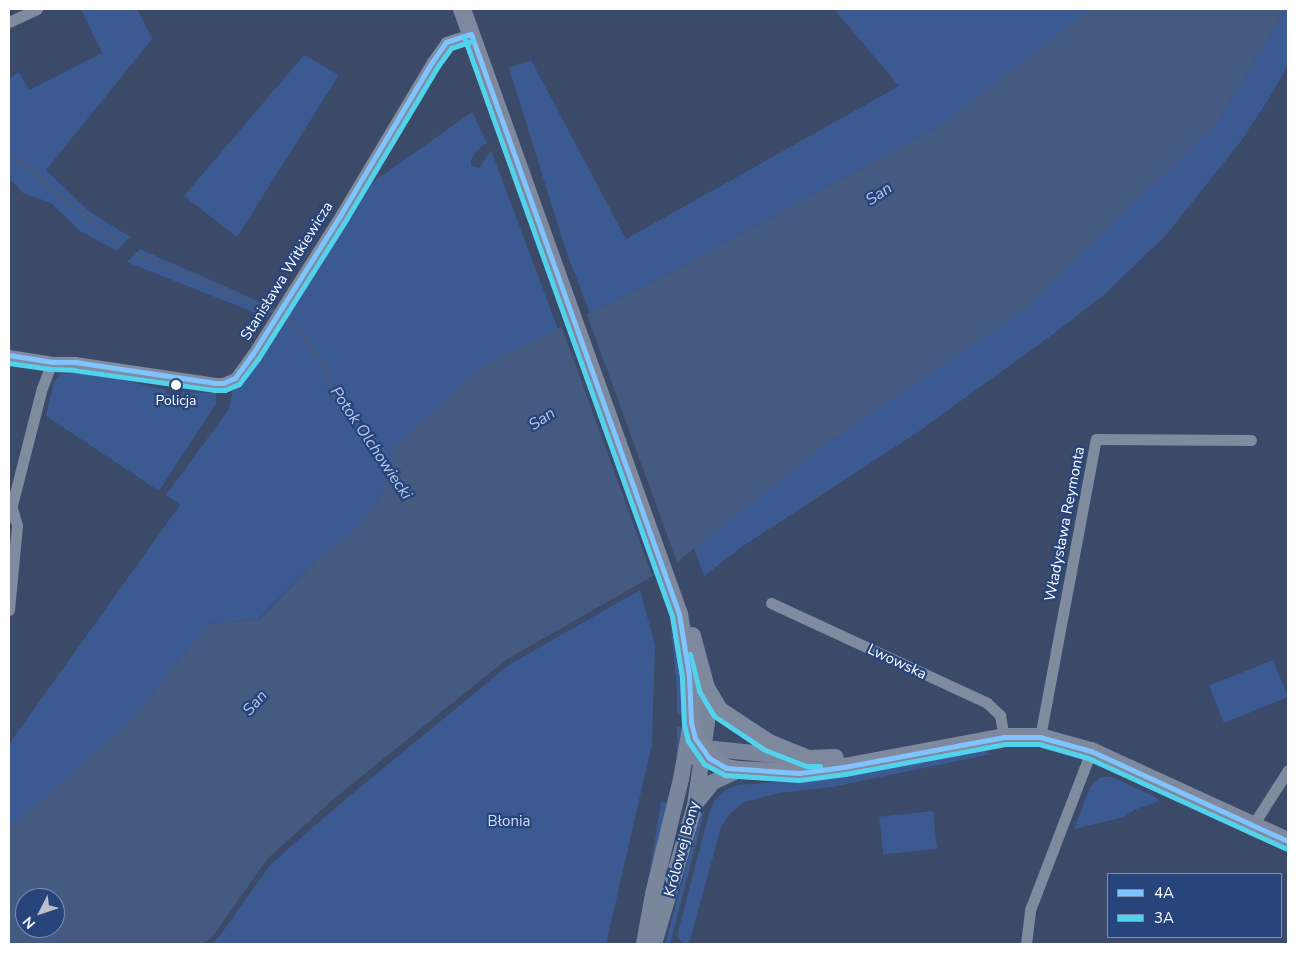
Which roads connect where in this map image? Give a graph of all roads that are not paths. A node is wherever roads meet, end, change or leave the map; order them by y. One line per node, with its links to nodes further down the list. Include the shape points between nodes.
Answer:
1 (37, 9): 3 (street)
2 (462, 9): 4 (main road)
3 (9, 22)
4 (471, 34): 6 (street, Stanisława Witkiewicza, via 446,42 432,62 336,222 234,378 215,383 75,362); 10 (main road)
5 (9, 355): 6 (street, Stanisława Witkiewicza)
6 (52, 362): 8 (street, via 20,467)
7 (1251, 440): 15 (street, Władysława Reymonta, via 1096,440)
8 (11, 513): 11 (street, via 18,525)
9 (771, 603): 14 (street, Lwowska, via 987,703 1000,715)
10 (677, 608): 12 (main road, via 691,635); 13 (main road, via 689,676)
11 (9, 610)
12 (706, 688): 17 (main road, Królowej Bony); 19 (main road, via 719,710 743,728 768,743)
13 (691, 722): 17 (main road, via 695,738); 22 (main road, Królowej Bony)
14 (1004, 737): 15 (main road); 18 (main road)
15 (1040, 737): 16 (main road)
16 (1090, 751): 24 (main road); 28 (street, via 1030,910)
17 (704, 752): 19 (main road, via 728,749); 20 (main road, via 715,763); 22 (main road, via 690,762); 23 (main road, Królowej Bony)
18 (886, 758): 19 (main road); 20 (main road, via 799,773)
19 (808, 759)
20 (739, 770): 23 (main road, via 713,782)
21 (1288, 770): 24 (street)
22 (680, 779): 26 (main road, Królowej Bony)
23 (694, 804): 27 (main road, Królowej Bony)
24 (1253, 825): 25 (main road)
25 (1288, 841)
26 (644, 944)
27 (654, 944)
28 (1026, 944)

